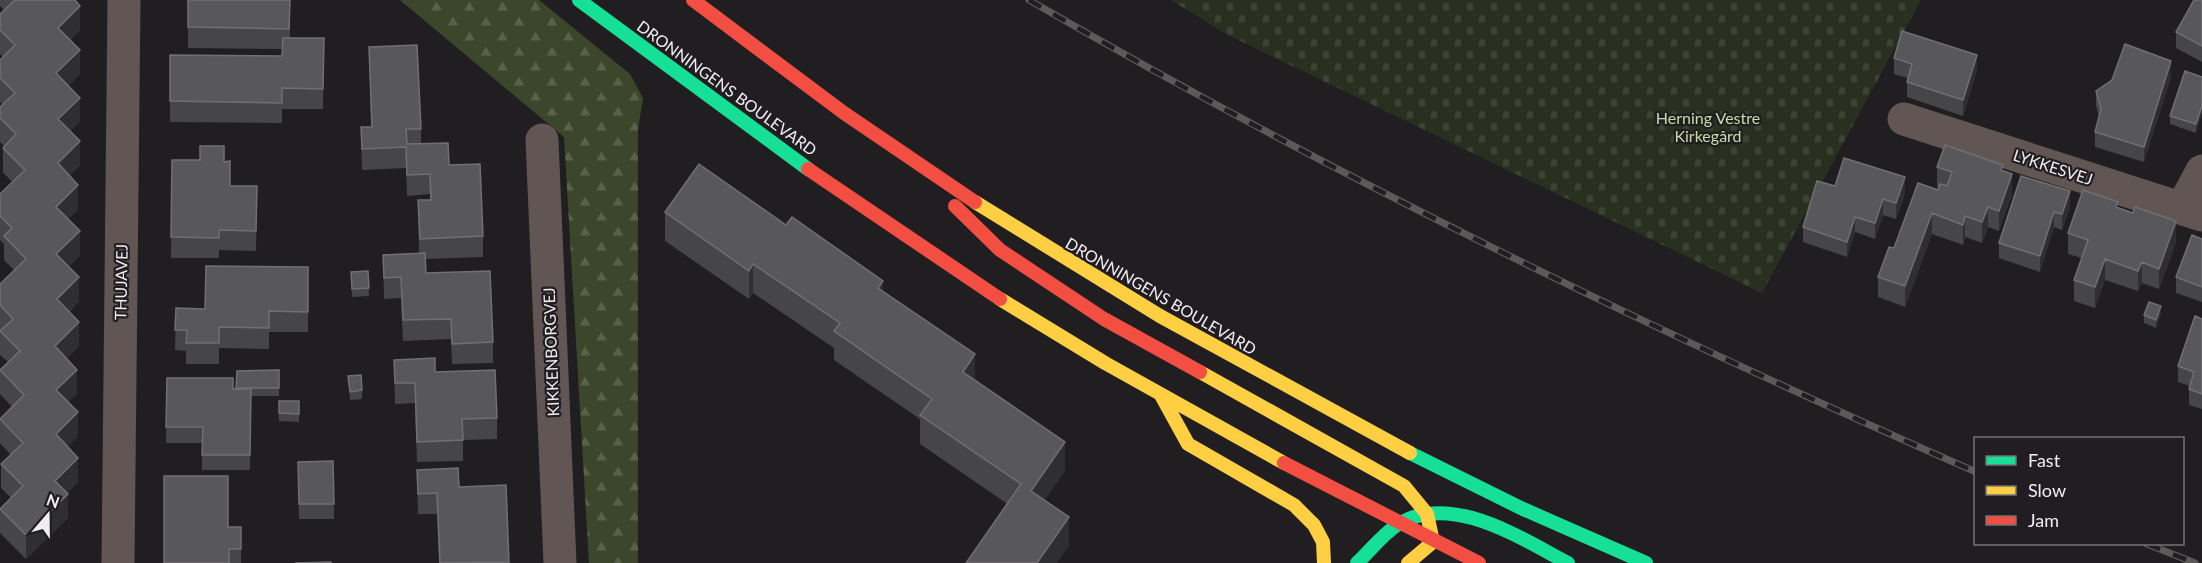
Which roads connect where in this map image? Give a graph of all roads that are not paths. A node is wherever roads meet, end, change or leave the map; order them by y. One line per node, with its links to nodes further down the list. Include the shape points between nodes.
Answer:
1 (124, 0): 13 (street, THUJAVEJ)
2 (579, 0): 9 (main road, DRONNINGENS BOULEVARD, via 684,81 864,207 1021,312)
3 (693, 0): 6 (main road, DRONNINGENS BOULEVARD)
4 (1904, 119): 8 (street, LYKKESVEJ)
5 (542, 140): 14 (street, KIKKENBORGVEJ)
6 (900, 152): 10 (main road, via 1000,250 1104,319 1404,486); 20 (main road, DRONNINGENS BOULEVARD, via 1052,252 1203,343 1457,478)
7 (2202, 171): 8 (street)
8 (2192, 211)
9 (1161, 395): 11 (main road, DRONNINGENS BOULEVARD); 15 (main road, via 1188,444 1294,505 1314,525 1323,542)
10 (1427, 514): 11 (main road); 12 (main road); 19 (main road, via 1446,512 1478,520)
11 (1399, 524): 12 (main road, DRONNINGENS BOULEVARD); 16 (main road)
12 (1432, 542): 17 (main road); 18 (main road, DRONNINGENS BOULEVARD)
13 (118, 563)
14 (560, 563)
15 (1324, 563)
16 (1357, 563)
17 (1408, 563)
18 (1479, 563)
19 (1568, 563)
20 (1646, 563)

